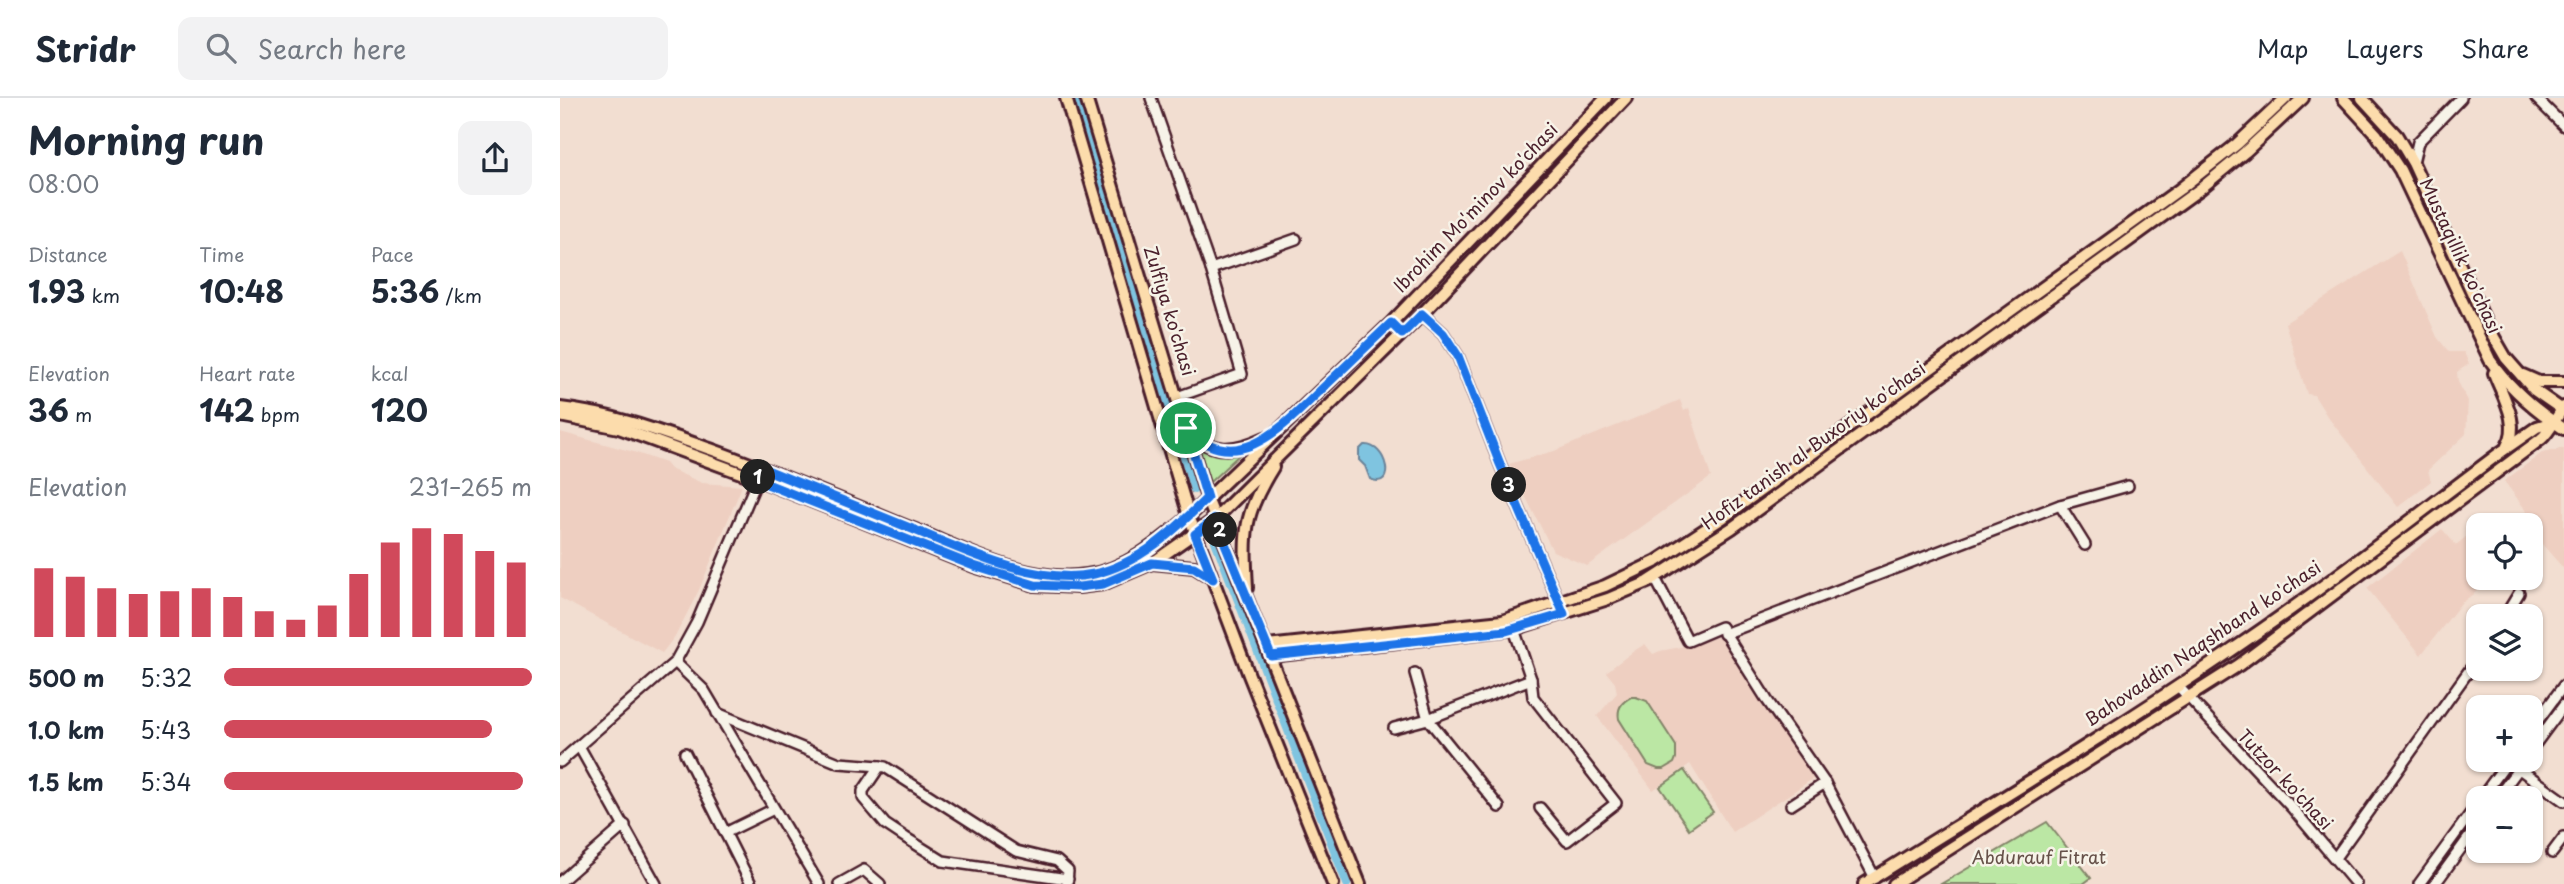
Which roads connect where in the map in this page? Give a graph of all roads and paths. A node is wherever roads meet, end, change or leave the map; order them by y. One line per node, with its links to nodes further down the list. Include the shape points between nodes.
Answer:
1 (1066, 98): 39 (main road)
2 (1086, 98): 24 (main road, Zulfiya ko'chasi)
3 (1152, 98): 15 (street)
4 (1606, 98): 19 (main road, Ibrohim Mo'minov ko'chasi)
5 (1626, 98): 18 (main road, Ibrohim Mo'minov ko'chasi)
6 (2286, 98): 16 (main road, Hofiz tanish al Buxoriy ko'chasi, via 2180,188)
7 (2303, 98): 17 (main road, Hofiz tanish al Buxoriy ko'chasi, via 2200,188)
8 (2343, 98): 21 (main road, Mustaqillik ko'chasi, via 2377,135 2400,170)
9 (2361, 98): 13 (main road, Mustaqillik ko'chasi, via 2397,136)
10 (2460, 98): 13 (street, via 2418,142)
11 (2536, 98): 12 (street)
12 (2564, 126)
13 (2413, 163): 22 (main road, Mustaqillik ko'chasi, via 2488,327)
14 (1296, 239): 15 (street)
15 (1211, 269): 24 (street, via 1242,374)
16 (2029, 296): 17 (main road); 48 (main road, Hofiz tanish al Buxoriy ko'chasi, via 1663,557 1605,586)
17 (2036, 306): 44 (main road, Hofiz tanish al Buxoriy ko'chasi, via 1732,528)
18 (1422, 314): 20 (main road, Ibrohim Mo'minov ko'chasi); 48 (street, via 1443,333 1458,356)
19 (1391, 323): 20 (main road); 31 (main road, Ibrohim Mo'minov ko'chasi)
20 (1402, 334): 32 (main road, Ibrohim Mo'minov ko'chasi)
21 (2490, 360): 28 (main road, Mustaqillik ko'chasi, via 2511,387); 33 (main road, via 2513,424 2509,443)
22 (2518, 373): 23 (main road, via 2539,382); 26 (main road, Mustaqillik ko'chasi)
23 (2564, 382)
24 (1177, 397): 29 (main road, Zulfiya ko'chasi)
25 (560, 408): 34 (main road, via 635,422)
26 (2563, 409): 28 (main road, Bahovaddin Naqshband ko'chasi)
27 (560, 416): 35 (main road, via 619,428)
28 (2553, 422): 30 (main road, Mustaqillik ko'chasi); 33 (main road, Bahovaddin Naqshband ko'chasi, via 2537,426); 60 (main road, Bahovaddin Naqshband ko'chasi, via 2550,432 2521,455)
29 (1186, 428): 31 (main road, via 1196,439 1227,450); 37 (main road, Zulfiya ko'chasi)
30 (2564, 429)
31 (1274, 434): 37 (main road, Ibrohim Mo'minov ko'chasi)
32 (1283, 450): 40 (main road, Ibrohim Mo'minov ko'chasi); 47 (main road, via 1255,496 1247,521)
33 (2501, 452): 59 (main road, Bahovaddin Naqshband ko'chasi, via 2285,614)
34 (762, 468): 35 (street); 39 (main road, via 979,555 1048,575 1087,575 1114,568 1153,547)
35 (757, 480): 43 (main road, via 974,566 1035,585 1103,584); 54 (street, via 698,622)
36 (2128, 486): 38 (street)
37 (1207, 498): 39 (main road, Ibrohim Mo'minov ko'chasi); 40 (main road, Zulfiya ko'chasi)
38 (2060, 505): 42 (street); 52 (street)
39 (1189, 516): 41 (main road)
40 (1215, 519): 41 (main road, Ibrohim Mo'minov ko'chasi); 47 (main road, Zulfiya ko'chasi)
41 (1195, 534): 43 (main road); 45 (main road)
42 (2085, 545)
43 (1152, 563): 45 (main road, via 1194,567)
44 (1655, 578): 50 (main road, Hofiz tanish al Buxoriy ko'chasi); 52 (street, via 1688,640 1721,627)
45 (1213, 579): 93 (main road)
46 (2519, 593): 49 (street)
47 (1248, 597): 53 (main road, Zulfiya ko'chasi)
48 (1559, 601): 50 (street); 51 (main road, Hofiz tanish al Buxoriy ko'chasi)
49 (2512, 604)
50 (1564, 614): 51 (main road, Hofiz tanish al Buxoriy ko'chasi)
51 (1507, 627): 53 (main road); 57 (street)
52 (1724, 634): 72 (street)
53 (1269, 651): 94 (main road, Zulfiya ko'chasi)
54 (675, 662): 62 (street, via 697,681); 67 (street)
55 (1415, 674): 64 (street)
56 (2466, 675): 84 (street)
57 (1531, 679): 64 (street); 76 (street, via 1533,697 1616,803 1567,841)
58 (2564, 685): 63 (street)
59 (2178, 686): 60 (street, Tutzor ko'chasi); 85 (main road, Bahovaddin Naqshband ko'chasi)
60 (2189, 698): 84 (street, Tutzor ko'chasi); 95 (main road, Bahovaddin Naqshband ko'chasi)
61 (2564, 705): 66 (street)
62 (717, 713): 70 (street, via 839,763); 77 (street)
63 (2543, 713)
64 (1429, 719): 65 (street); 75 (street)
65 (1394, 728)
66 (2543, 733)
67 (579, 746): 69 (street); 79 (street)
68 (685, 753): 80 (street)
69 (560, 762)
70 (880, 766): 87 (street, via 1016,851 1057,861 1068,871); 87 (street, via 863,798 885,824 925,850 943,861)
71 (2524, 772): 73 (street)
72 (1825, 783): 74 (street); 85 (street)
73 (2564, 801)
74 (1791, 805)
75 (1499, 807)
76 (1540, 808)
77 (774, 809): 80 (street); 90 (street)
78 (2466, 819): 97 (street)
79 (625, 825): 86 (street); 88 (street)
80 (725, 833): 89 (street)
81 (2564, 837): 83 (street)
82 (2466, 841): 98 (street)
83 (2552, 853)
84 (2335, 858): 96 (street, Tutzor ko'chasi)
85 (1870, 881)
86 (560, 882)
87 (1068, 882)
88 (656, 884)
89 (751, 884)
90 (819, 884)
91 (839, 884): 92 (street, via 864,870)
92 (880, 884)
93 (1333, 884)
94 (1360, 884)
95 (1894, 884)
96 (2356, 884)
97 (2419, 884)
98 (2435, 884)

